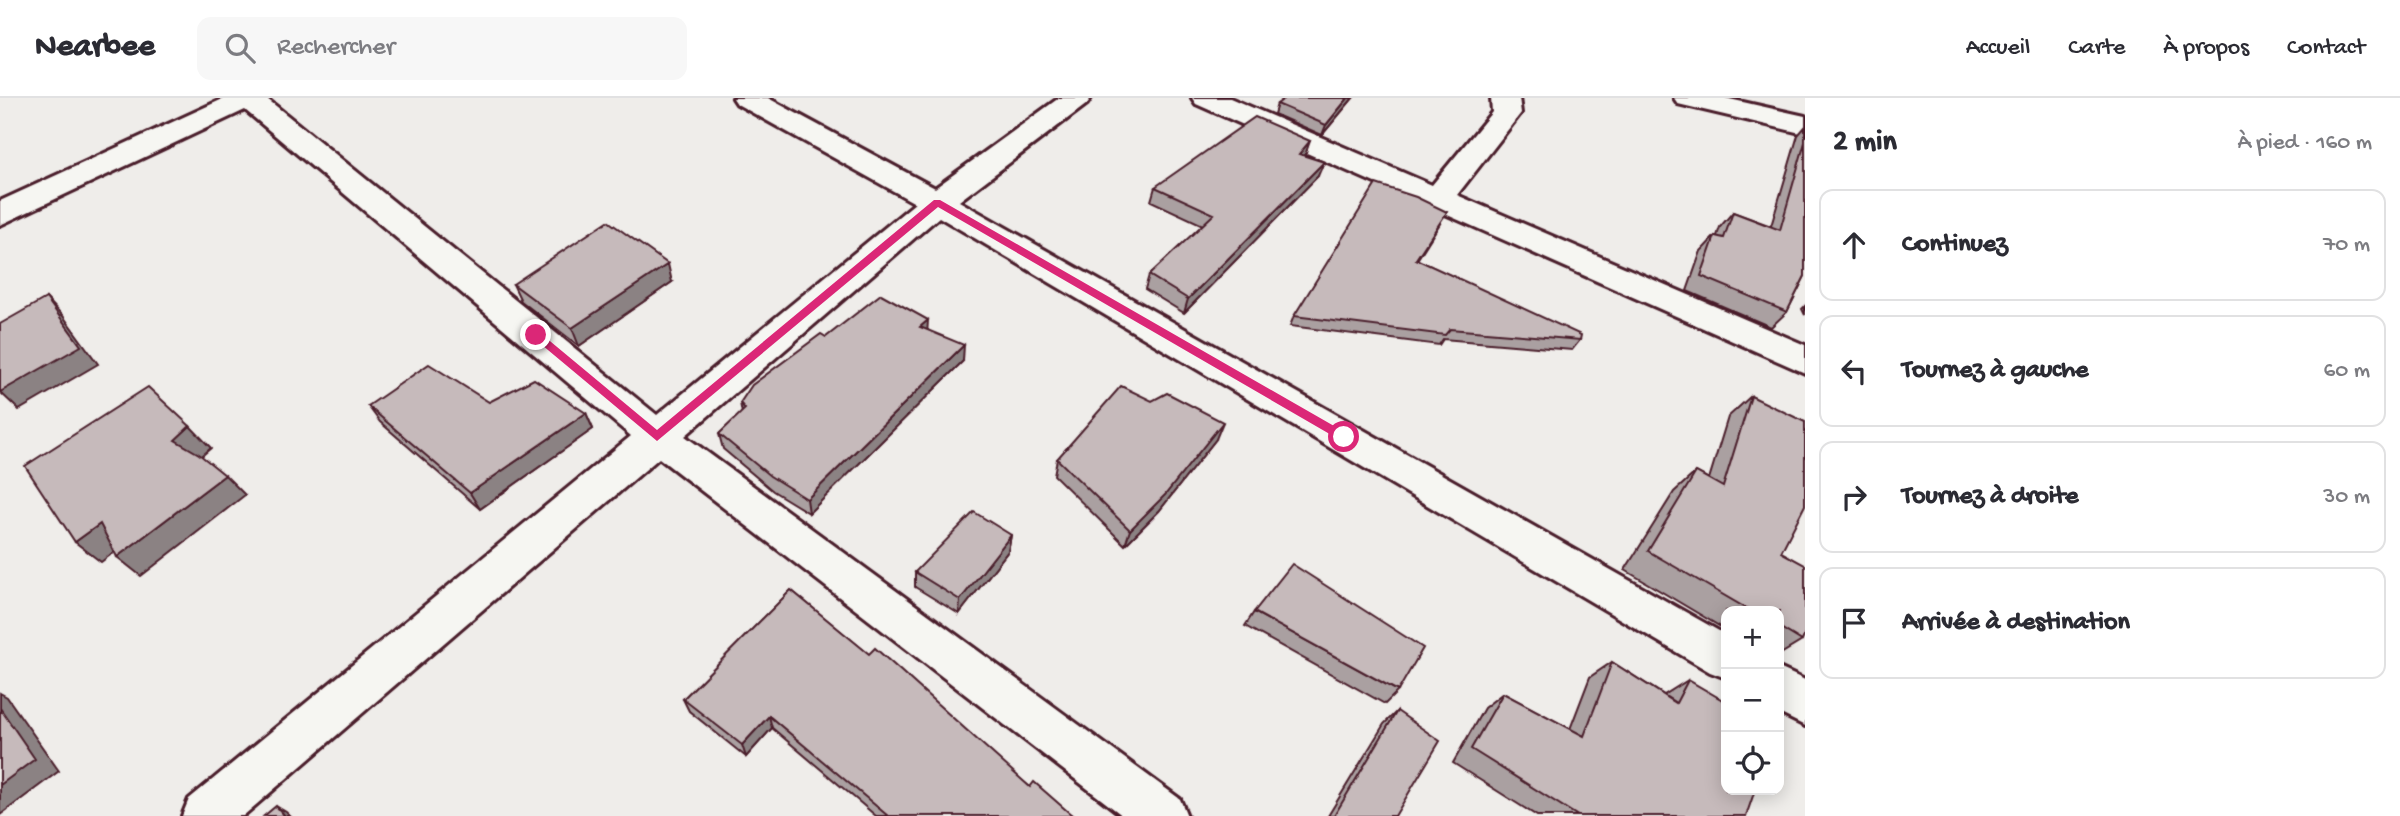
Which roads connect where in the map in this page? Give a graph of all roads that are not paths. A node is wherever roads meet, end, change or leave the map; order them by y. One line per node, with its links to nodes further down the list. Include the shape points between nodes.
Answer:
1 (248, 98): 10 (street); 12 (street)
2 (747, 98): 9 (street)
3 (1077, 98): 9 (street)
4 (1206, 98): 8 (street)
5 (1505, 98): 8 (street, via 1507,113)
6 (1688, 98): 7 (street)
7 (1805, 125)
8 (1437, 199): 11 (street)
9 (937, 202): 12 (street); 13 (street)
10 (0, 214)
11 (1805, 360)
12 (657, 436): 16 (street); 17 (street)
13 (1721, 655)
14 (1784, 691): 15 (street)
15 (1805, 704)
16 (206, 816)
17 (1163, 816)

